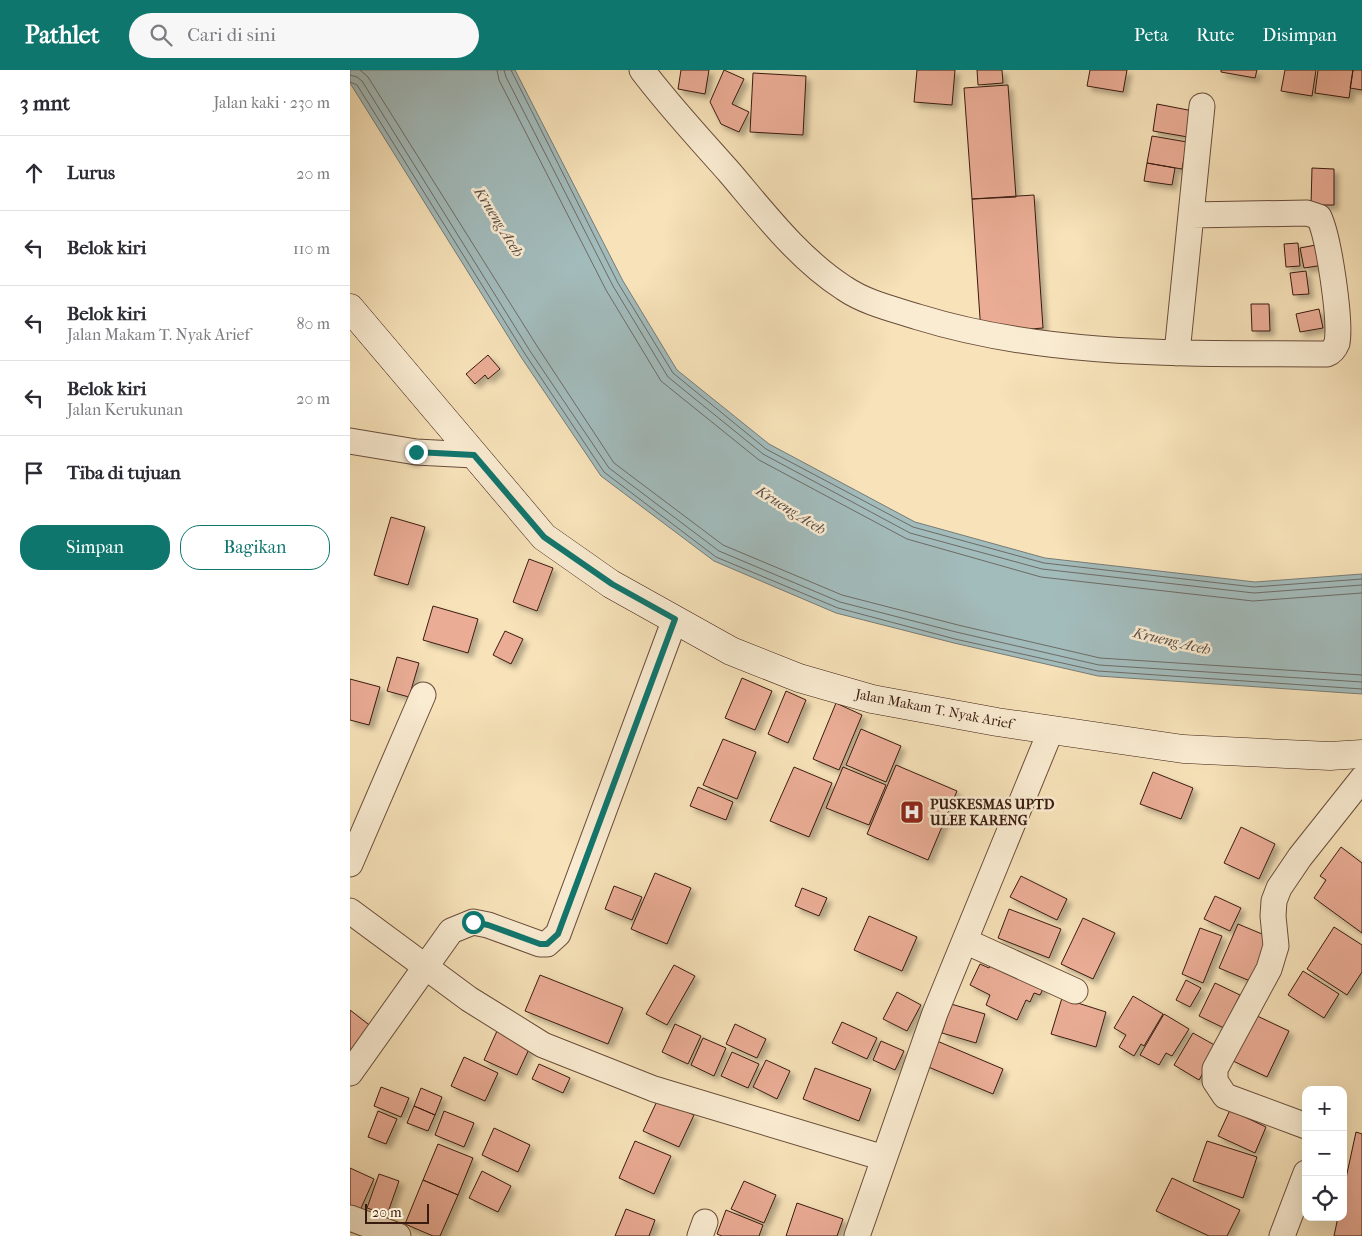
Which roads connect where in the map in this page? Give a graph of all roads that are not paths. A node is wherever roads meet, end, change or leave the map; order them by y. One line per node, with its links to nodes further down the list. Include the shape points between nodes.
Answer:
1 (642, 70): 5 (street, via 751,198 817,269 845,290 869,302 934,322 1002,338 1127,352)
2 (1202, 106): 3 (street)
3 (1191, 215): 5 (street); 5 (street, via 1307,213 1319,217 1333,272 1337,342 1327,354)
4 (350, 308): 7 (street, Jalan Makam T. Nyak Arief)
5 (1177, 352)
6 (350, 441): 7 (street, via 416,452)
7 (474, 455): 8 (street, Jalan Makam T. Nyak Arief, via 544,537 612,584)
8 (675, 619): 10 (street, Jalan Makam T. Nyak Arief, via 731,651 808,681 872,699); 18 (street, via 558,934 547,944 540,944 488,925 464,924 451,931)
9 (423, 695): 15 (street)
10 (1051, 730): 12 (street, Jalan Makam T. Nyak Arief, via 1182,749); 17 (street)
11 (1362, 754): 12 (street, Jalan Makam T. Nyak Arief)
12 (1330, 756): 13 (street)
13 (1362, 763)
14 (1362, 779): 21 (street, via 1279,888 1273,916 1276,946 1269,969 1215,1069 1215,1081 1225,1096)
15 (350, 864)
16 (350, 911): 18 (street)
17 (965, 941): 19 (street); 22 (street, via 935,1013)
18 (425, 967): 20 (street); 22 (street, via 543,1045 596,1068 727,1113)
19 (1075, 991)
20 (350, 1073)
21 (1302, 1125)
22 (884, 1158): 26 (street)
23 (1305, 1176): 27 (street)
24 (350, 1218): 25 (street)
25 (398, 1236)
26 (857, 1236)
27 (1282, 1236)

